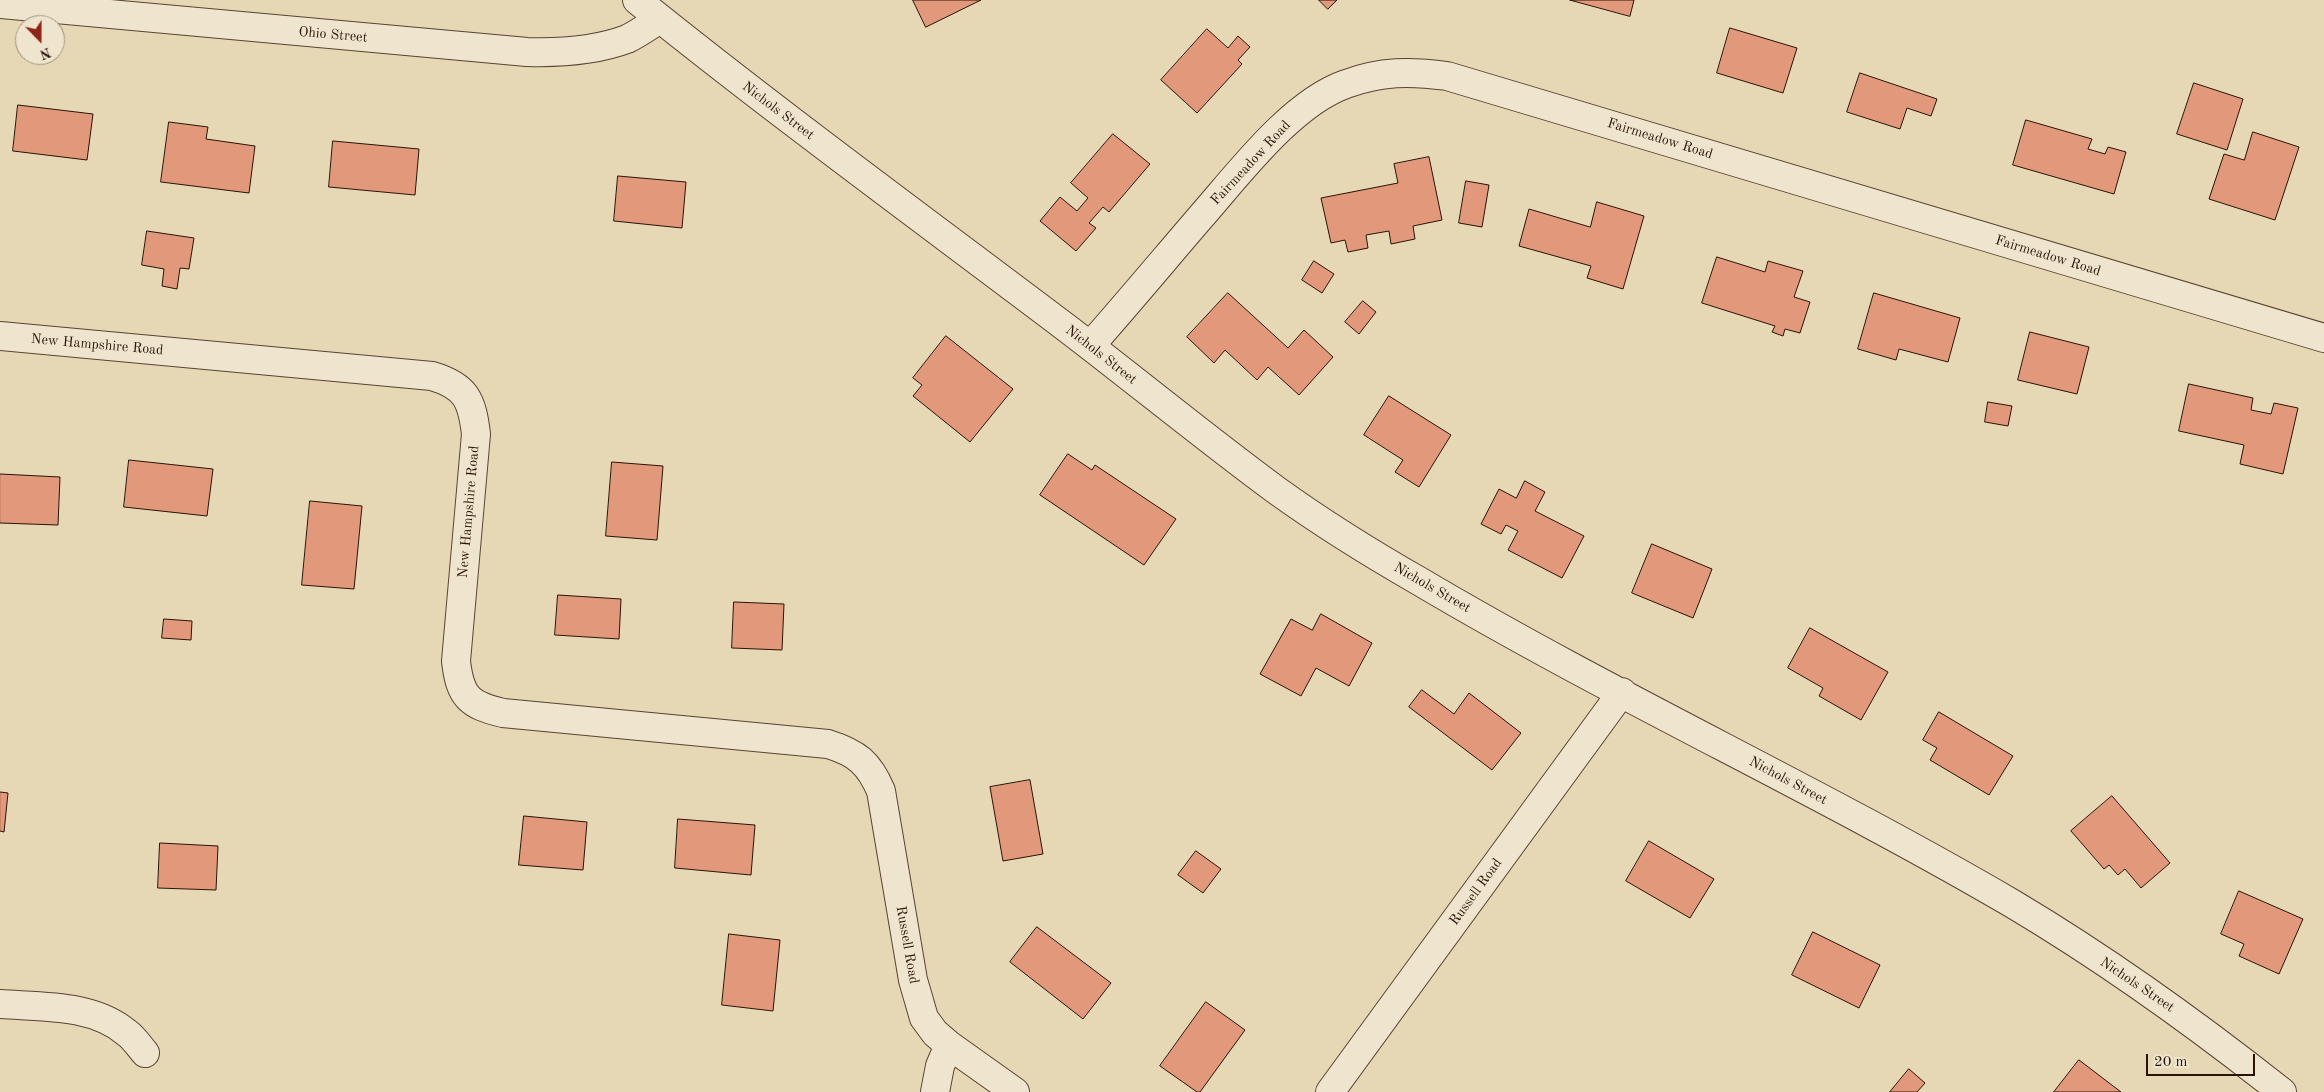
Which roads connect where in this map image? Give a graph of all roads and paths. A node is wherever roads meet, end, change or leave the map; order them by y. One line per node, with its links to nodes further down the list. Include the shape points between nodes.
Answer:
1 (637, 0): 3 (street, Nichols Street)
2 (0, 4): 3 (street, Ohio Street, via 527,52 593,48 628,38)
3 (660, 19): 6 (street, Nichols Street)
4 (0, 336): 8 (street, New Hampshire Road, via 432,376 448,381 463,393 473,408 476,434 456,661 458,682 468,698 482,708 503,713 828,744)
5 (2324, 338): 6 (street, Fairmeadow Road, via 1447,76 1411,71 1380,74 1344,84 1312,103 1282,128)
6 (1090, 346): 7 (street, Nichols Street, via 1236,459 1347,538 1499,627)
7 (1622, 692): 14 (street, Russell Road); 15 (street, Nichols Street, via 1871,824 2013,905 2184,1017)
8 (862, 759): 10 (street, Russell Road, via 881,791 918,1003 935,1033)
9 (0, 1004): 11 (street, via 78,1010 126,1032)
10 (950, 1045): 12 (street, via 940,1066); 13 (street, Russell Road)
11 (145, 1053)
12 (935, 1092)
13 (1015, 1092)
14 (1330, 1092)
15 (2282, 1092)

